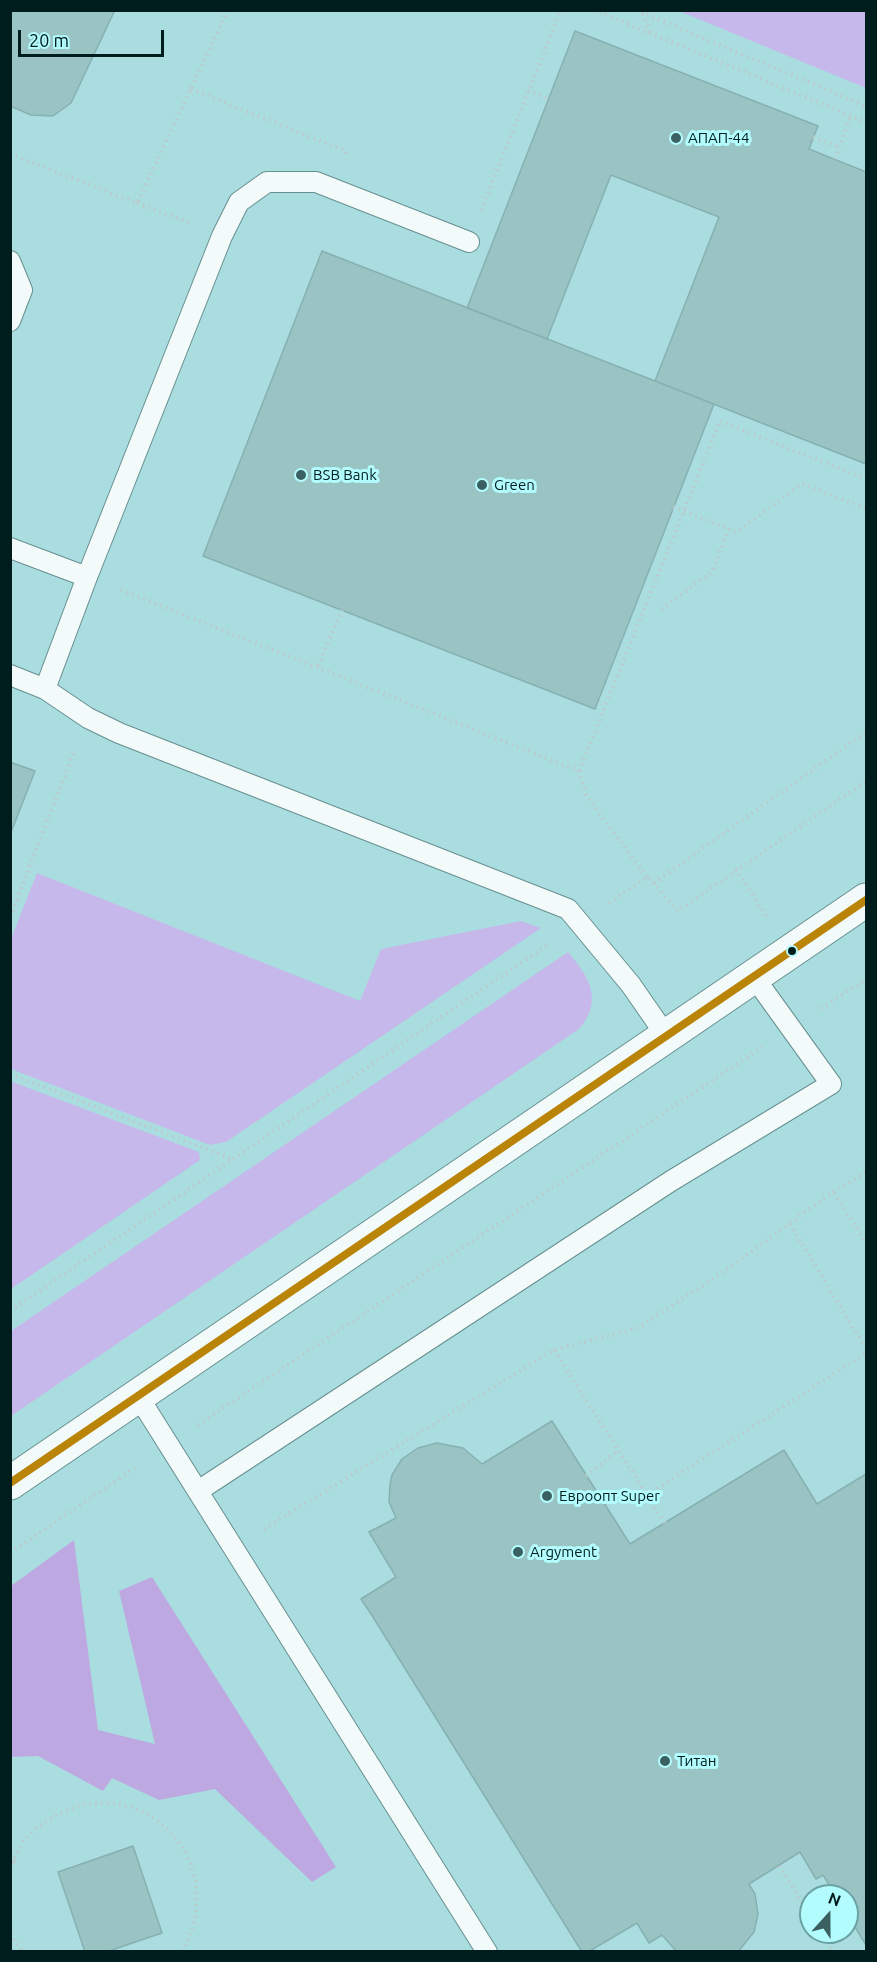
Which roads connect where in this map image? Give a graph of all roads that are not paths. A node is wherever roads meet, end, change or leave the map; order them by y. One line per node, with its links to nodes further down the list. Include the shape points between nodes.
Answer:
1 (469, 242): 5 (lane, via 316,182 267,182 238,202)
2 (10, 261): 3 (lane, via 22,290)
3 (10, 321)
4 (10, 548): 5 (lane)
5 (87, 577): 7 (lane)
6 (10, 675): 7 (lane)
7 (45, 688): 10 (lane, via 88,718 119,733 568,909 631,985)
8 (867, 900): 9 (main road)
9 (754, 977): 10 (main road); 13 (lane, via 831,1083 670,1181)
10 (667, 1037): 11 (main road)
11 (138, 1396): 12 (main road); 13 (lane)
12 (10, 1483)
13 (198, 1491): 14 (lane)
14 (487, 1952)

